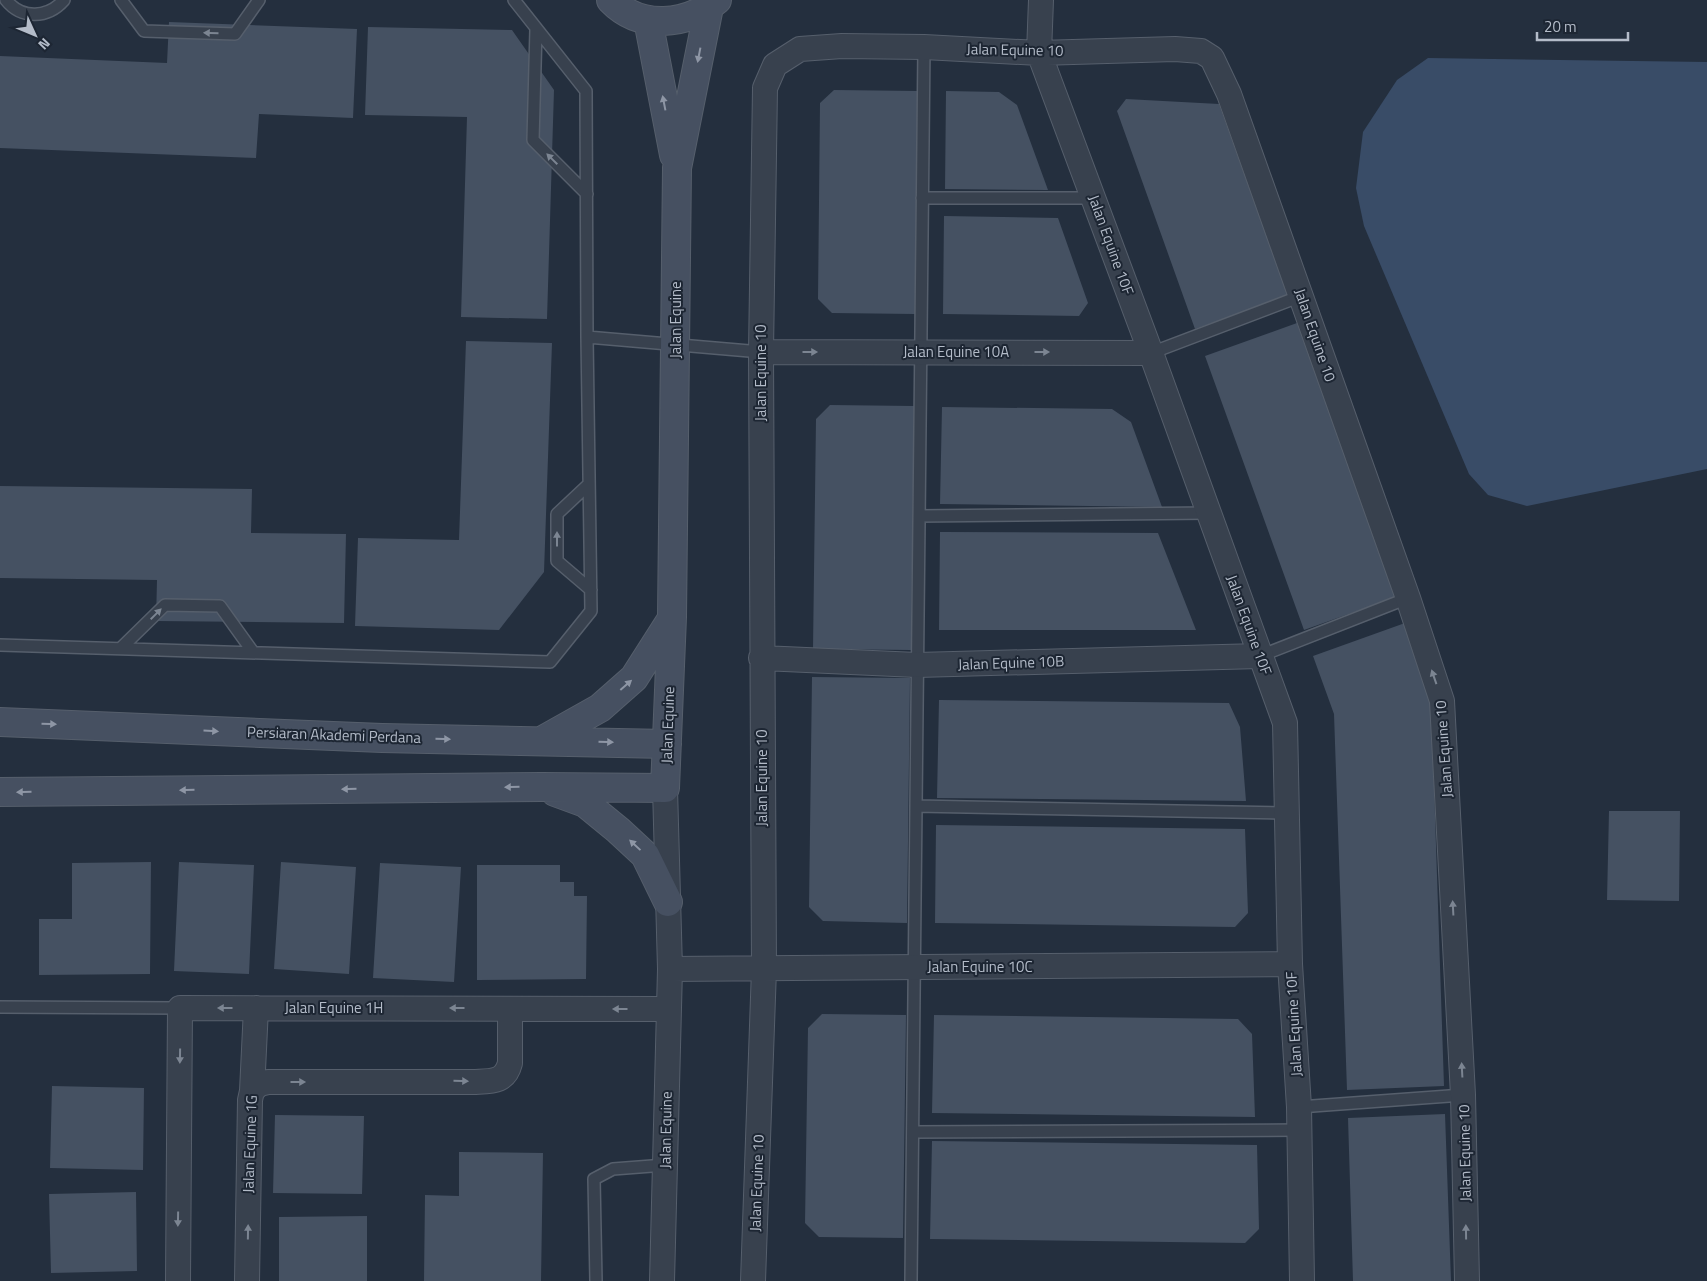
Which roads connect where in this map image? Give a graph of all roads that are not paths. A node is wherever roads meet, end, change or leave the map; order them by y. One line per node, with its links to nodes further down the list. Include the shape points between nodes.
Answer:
1 (6, 0): 2 (lane, via 22,12 34,15 47,13)
2 (64, 0)
3 (121, 0): 4 (lane, one-way to 3, via 235,34 144,31)
4 (259, 0)
5 (514, 0): 10 (lane)
6 (610, 0): 9 (street, via 631,14)
7 (1042, 0): 12 (street, Jalan Equine 10F)
8 (713, 4): 9 (street, via 680,20); 13 (street, Jalan Equine, one-way to 13)
9 (648, 20): 13 (street, Jalan Equine, one-way to 9)
10 (536, 29): 14 (lane, via 586,91); 14 (lane, one-way to 10, via 533,140)
11 (924, 47): 12 (street, Jalan Equine 10); 15 (lane); 20 (street, Jalan Equine 10, via 800,49 776,65 765,88)
12 (1039, 53): 16 (street, Jalan Equine 10F); 17 (street, Jalan Equine 10, via 1175,49 1201,52 1212,58 1229,94)
13 (677, 168): 19 (street, Jalan Equine)
14 (587, 194): 18 (lane)
15 (922, 198): 16 (lane); 21 (lane)
16 (1094, 198): 22 (street, Jalan Equine 10F)
17 (1301, 296): 22 (lane); 27 (street, Jalan Equine 10)
18 (587, 337): 19 (lane); 23 (lane)
19 (676, 345): 20 (lane); 28 (street, Jalan Equine)
20 (761, 352): 21 (street, Jalan Equine 10A, one-way to 21); 33 (street, Jalan Equine 10)
21 (921, 352): 22 (street, Jalan Equine 10A, one-way to 22); 25 (lane)
22 (1151, 353): 24 (street, Jalan Equine 10F)
23 (589, 484): 26 (lane); 26 (lane, one-way to 23, via 557,561 557,514)
24 (1208, 512): 25 (lane); 32 (street, Jalan Equine 10F)
25 (919, 516): 34 (lane)
26 (591, 590): 31 (lane, via 591,611 550,662)
27 (1408, 598): 32 (lane); 54 (street, Jalan Equine 10, one-way to 27, via 1442,701)
28 (672, 617): 36 (street, one-way to 28, via 600,708 634,678); 37 (street, Jalan Equine)
29 (0, 645): 30 (lane)
30 (121, 648): 31 (lane); 31 (lane, one-way to 31, via 165,605 220,606)
31 (253, 652)
32 (1260, 656): 34 (street, Jalan Equine 10B); 42 (street, Jalan Equine 10F, via 1285,723)
33 (761, 658): 34 (street, Jalan Equine 10B); 47 (street, Jalan Equine 10)
34 (917, 665): 41 (lane)
35 (0, 722): 36 (street, Persiaran Akademi Perdana, one-way to 36, via 382,738)
36 (542, 740): 37 (street, Persiaran Akademi Perdana, one-way to 37)
37 (667, 744): 39 (street, Jalan Equine)
38 (542, 787): 39 (street); 40 (street, one-way to 40); 43 (street, one-way to 38, via 645,855 618,830 585,803)
39 (666, 788): 43 (street, Jalan Equine)
40 (0, 792)
41 (916, 806): 42 (lane); 45 (lane)
42 (1288, 813): 44 (street, Jalan Equine 10F)
43 (668, 902): 46 (street, Jalan Equine)
44 (1290, 964): 45 (street, Jalan Equine 10C); 55 (street, Jalan Equine 10F)
45 (914, 967): 47 (street, Jalan Equine 10C); 56 (lane)
46 (670, 969): 47 (street, Jalan Equine 10C); 52 (street, Jalan Equine)
47 (764, 969): 62 (street, Jalan Equine 10)
48 (0, 1007): 49 (lane, Jalan Equine 1H)
49 (180, 1008): 50 (street, Jalan Equine 1H, one-way to 49); 58 (street, one-way to 58)
50 (256, 1008): 51 (street, Jalan Equine 1H, one-way to 50); 53 (street, Jalan Equine 1G)
51 (510, 1009): 52 (street, Jalan Equine 1H, one-way to 51); 53 (street, one-way to 51, via 259,1084 268,1082 493,1081 508,1072)
52 (668, 1009): 57 (street, Jalan Equine)
53 (252, 1091): 59 (street, Jalan Equine 1G, one-way to 53)
54 (1463, 1095): 55 (lane); 65 (street, Jalan Equine 10, one-way to 54)
55 (1299, 1118): 56 (lane); 64 (street, Jalan Equine 10F)
56 (913, 1132): 63 (lane)
57 (665, 1165): 60 (lane, via 613,1168 594,1179); 61 (street, Jalan Equine)
58 (178, 1281)
59 (247, 1281)
60 (596, 1281)
61 (662, 1281)
62 (753, 1281)
63 (911, 1281)
64 (1302, 1281)
65 (1467, 1281)

